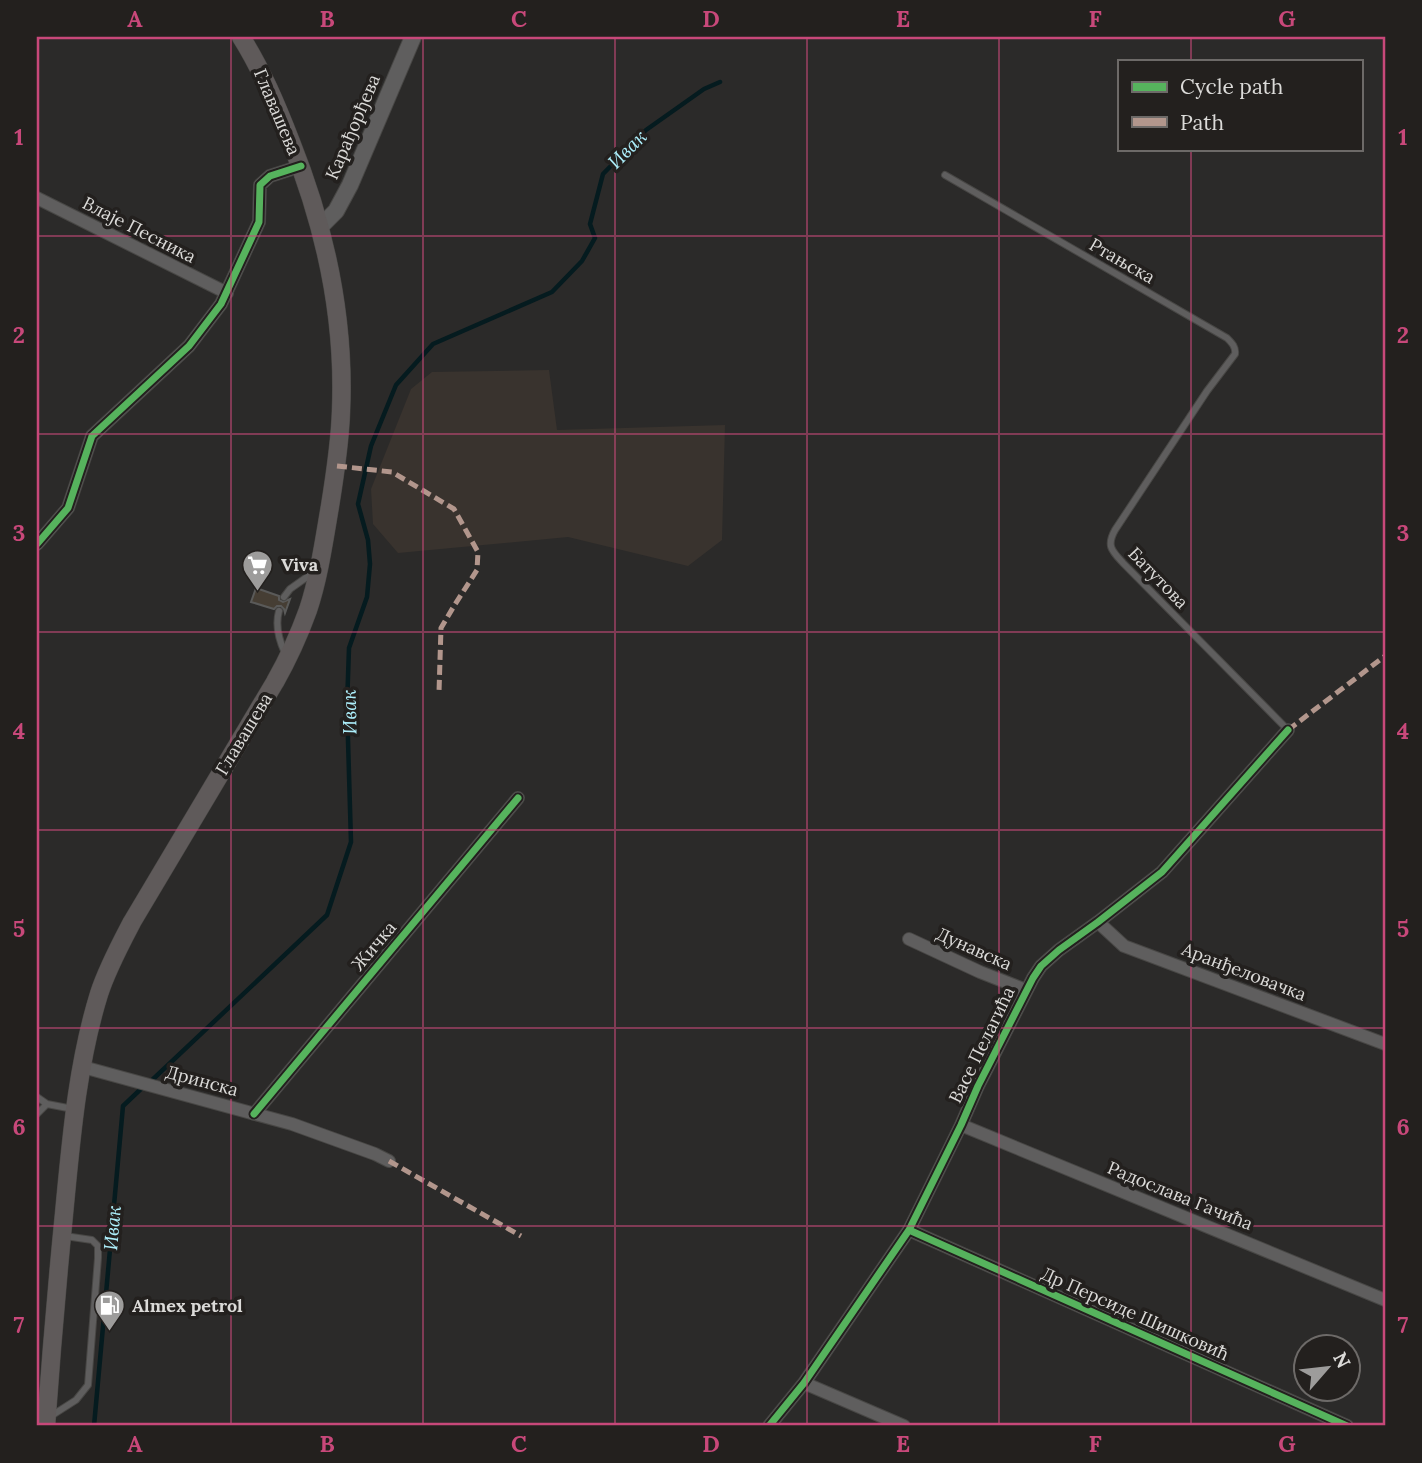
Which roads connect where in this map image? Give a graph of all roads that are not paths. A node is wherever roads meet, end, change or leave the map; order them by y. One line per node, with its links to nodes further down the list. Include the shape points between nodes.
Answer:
1 (241, 37): 3 (main road, Главашева)
2 (413, 37): 6 (street, Карађорђева, via 350,185 336,211)
3 (301, 166): 6 (main road, Главашева); 7 (street, via 270,176 260,185 259,222)
4 (945, 175): 8 (lane, Ртањска, via 1227,338 1235,354)
5 (37, 198): 7 (street, Влаје Песника)
6 (320, 227): 10 (main road, Главашева, via 338,326 342,396 337,467)
7 (226, 293): 9 (street, via 189,346 92,436 68,508)
8 (1207, 391): 14 (lane, Батутова, via 1110,544 1123,563)
9 (37, 544)
10 (318, 569): 11 (lane); 13 (main road, Главашева, via 309,607)
11 (284, 597)
12 (279, 611): 13 (lane, via 277,623)
13 (287, 659): 20 (main road, Главашева, via 122,942 99,994)
14 (1288, 730): 16 (street, Васе Пелагића, via 1162,872)
15 (518, 797): 25 (street, Жичка)
16 (1098, 922): 18 (street, Васе Пелагића, via 1041,966); 19 (street, Аранђеловачка, via 1124,946)
17 (909, 939): 18 (street, Дунавска)
18 (1026, 990): 26 (street, Васе Пелагића)
19 (1385, 1044)
20 (83, 1067): 23 (main road, Главашева); 25 (street, Дринска)
21 (37, 1097): 22 (lane)
22 (47, 1104): 23 (lane); 24 (lane)
23 (75, 1109): 29 (main road, Главашева)
24 (37, 1114)
25 (254, 1114): 27 (street, Дринска)
26 (961, 1125): 28 (street, Васе Пелагића); 30 (street, Радослава Гачића)
27 (389, 1161)
28 (909, 1230): 31 (street, Васе Пелагића); 35 (street, Др Персиде Шишковић)
29 (62, 1236): 32 (main road, Главашева); 32 (lane, via 92,1240 97,1246 88,1385)
30 (1385, 1300)
31 (804, 1383): 33 (street, Васе Пелагића); 34 (street)
32 (46, 1422)
33 (768, 1426)
34 (904, 1426)
35 (1347, 1426)

